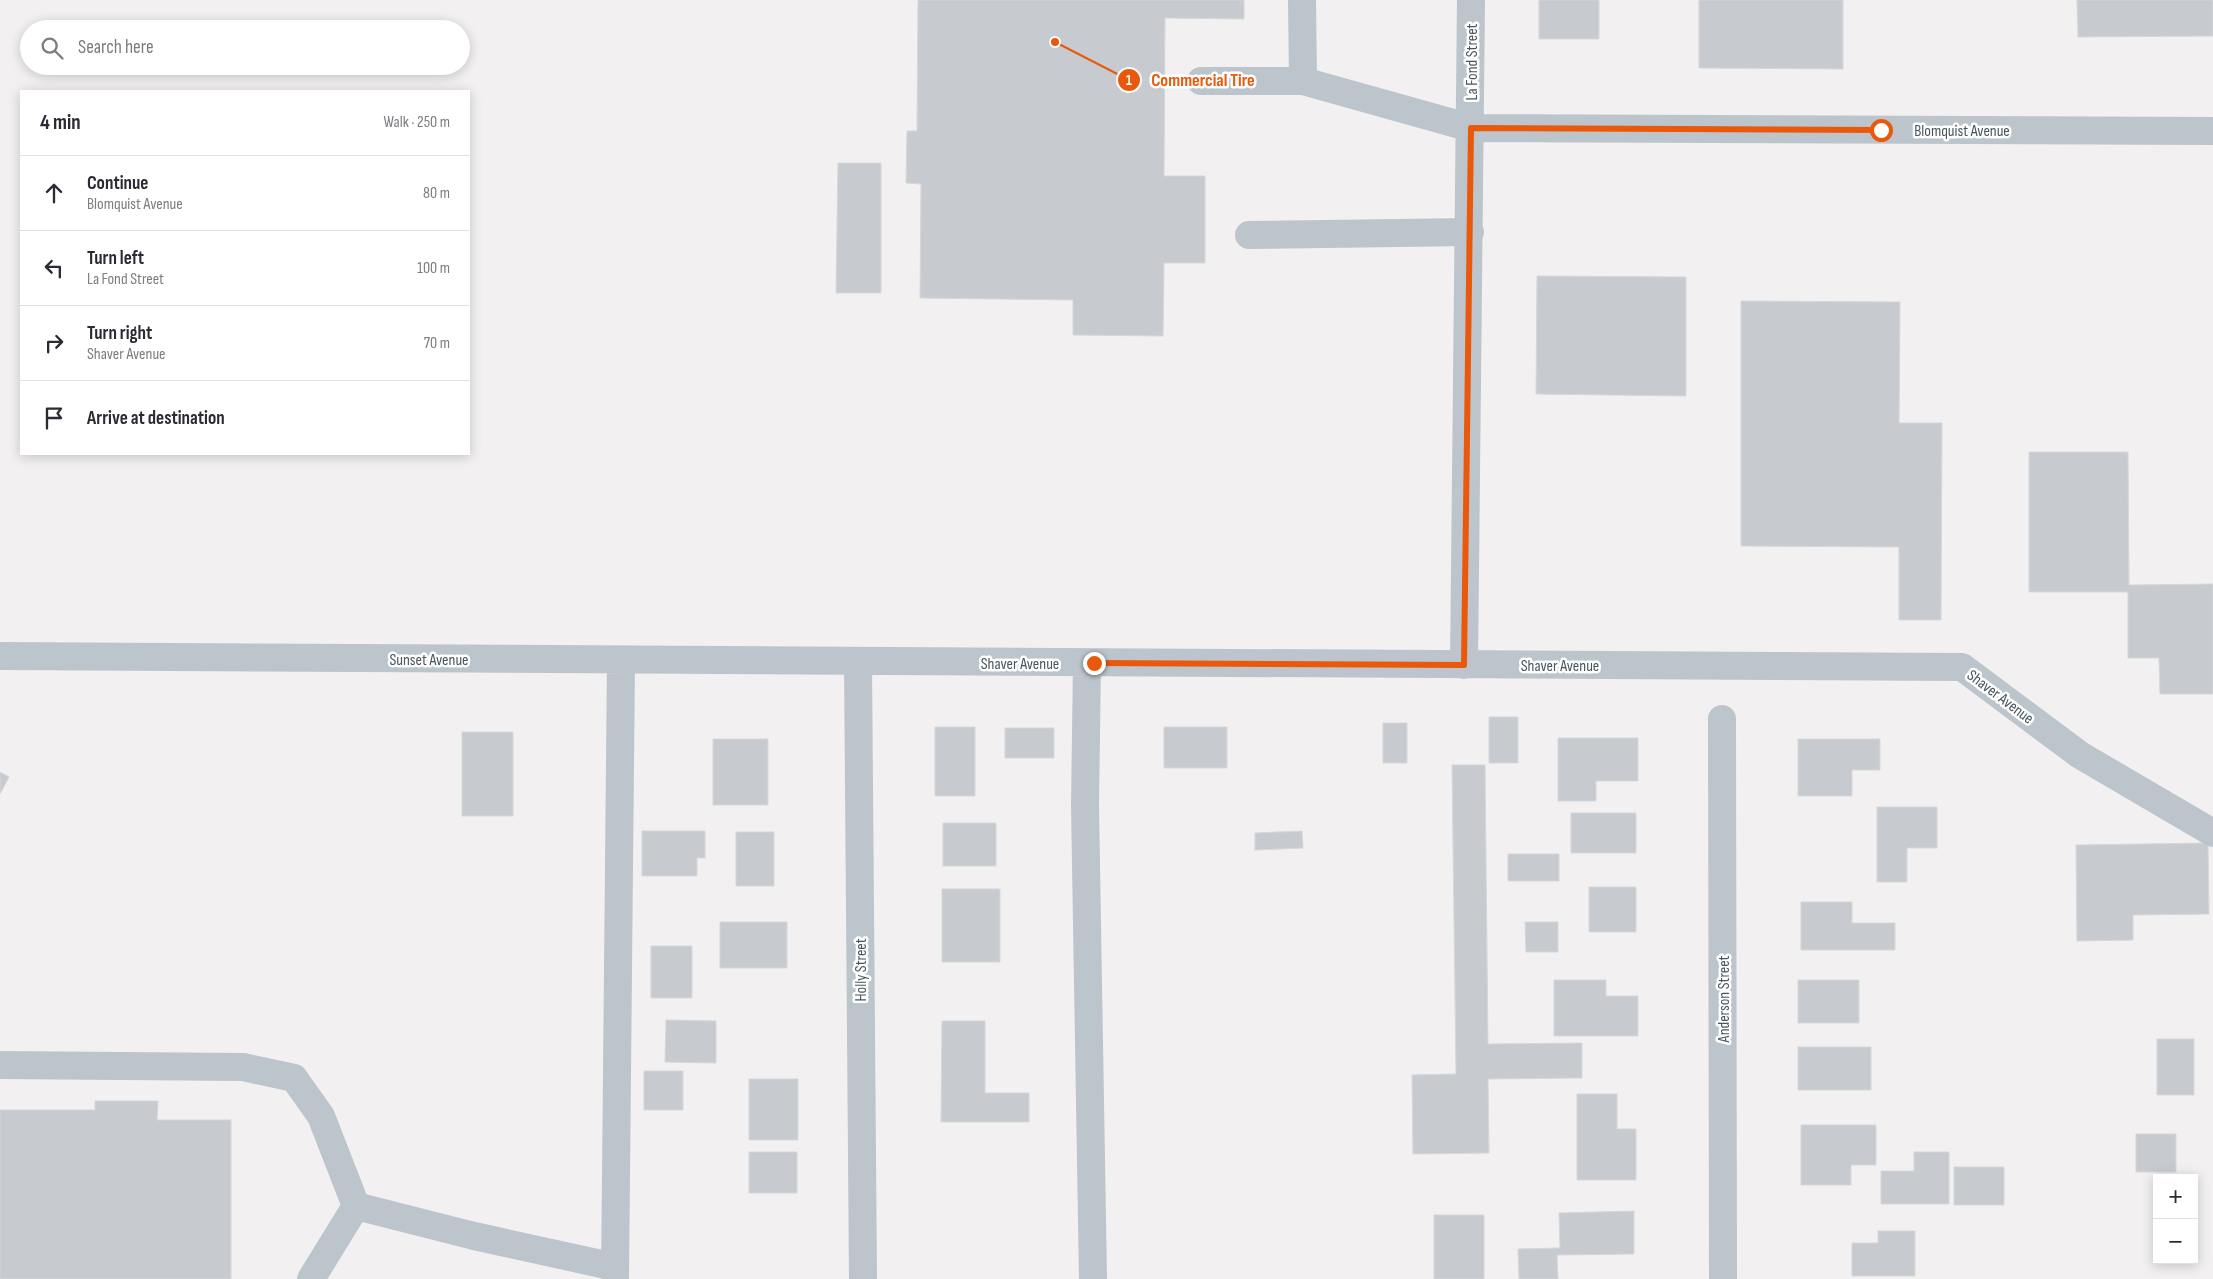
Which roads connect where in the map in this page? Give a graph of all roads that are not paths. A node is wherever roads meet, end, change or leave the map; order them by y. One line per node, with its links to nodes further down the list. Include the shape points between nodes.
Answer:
1 (1302, 0): 4 (street)
2 (1471, 0): 5 (street, La Fond Street)
3 (1201, 81): 4 (street, Blomquist Avenue)
4 (1303, 81): 5 (street, Blomquist Avenue)
5 (1471, 128): 6 (street, Blomquist Avenue); 7 (street, La Fond Street)
6 (2213, 132)
7 (1470, 232): 8 (street); 13 (street, La Fond Street)
8 (1249, 234)
9 (0, 656): 10 (street, Sunset Avenue)
10 (621, 660): 11 (street, Sunset Avenue); 18 (street)
11 (858, 662): 12 (street, Shaver Avenue); 20 (street, Holly Street)
12 (1086, 663): 13 (street, Shaver Avenue); 21 (street, via 1085,806)
13 (1464, 665): 15 (street, Shaver Avenue, via 1962,668 2080,755)
14 (1722, 719): 22 (street, Anderson Street)
15 (2213, 833)
16 (0, 1065): 17 (street, via 243,1067 294,1078 321,1116)
17 (356, 1206): 18 (street); 19 (street)
18 (615, 1273)
19 (311, 1279)
20 (863, 1279)
21 (1093, 1279)
22 (1723, 1279)

